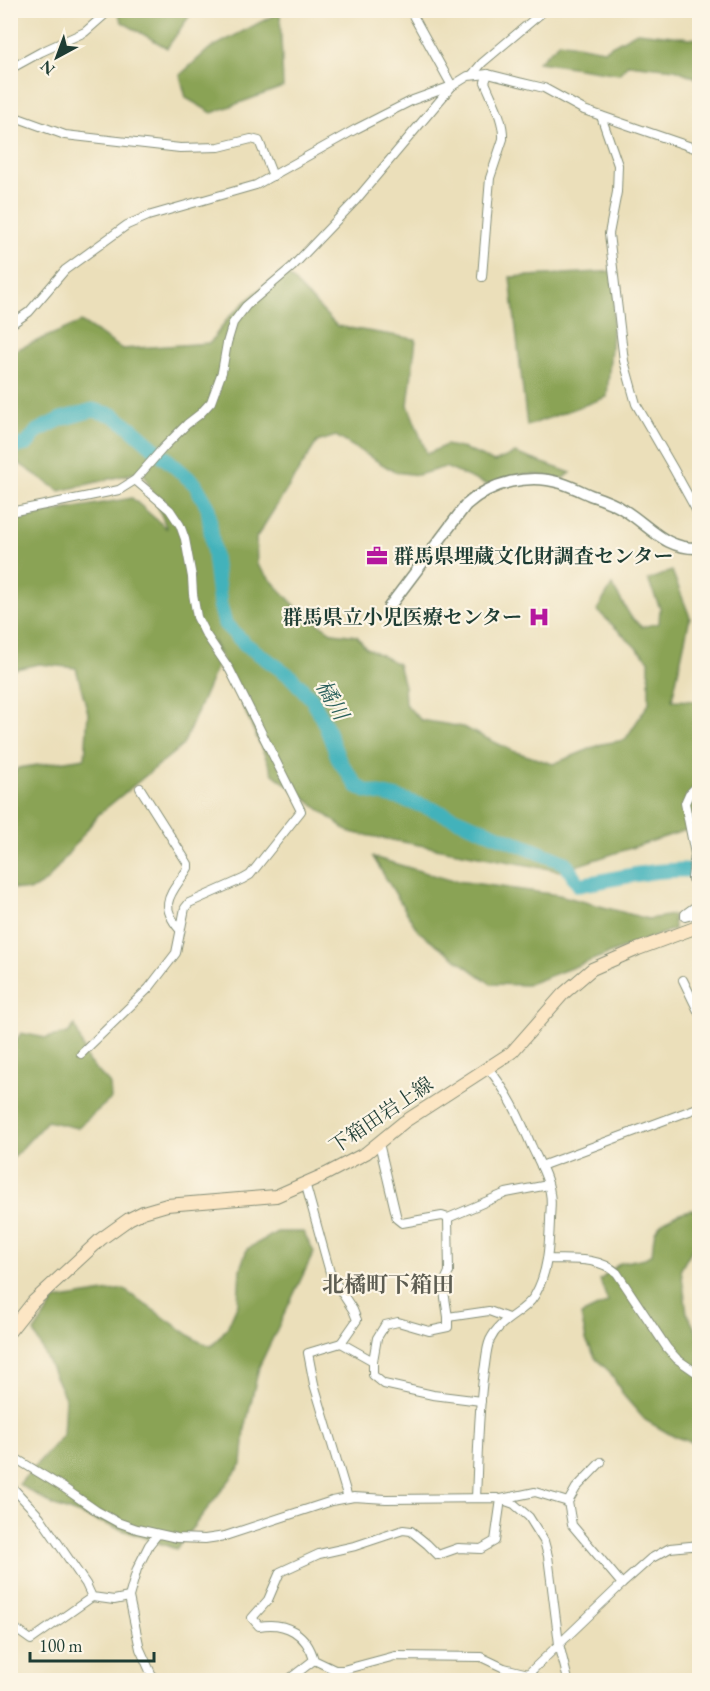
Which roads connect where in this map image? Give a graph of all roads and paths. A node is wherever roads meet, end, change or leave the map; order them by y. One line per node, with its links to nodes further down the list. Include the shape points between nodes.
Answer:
1 (110, 10): 4 (street, via 85,32)
2 (545, 10): 6 (street)
3 (412, 11): 7 (street)
4 (10, 69)
5 (488, 74): 6 (street); 9 (street, via 544,88); 12 (street, via 485,81 501,120 503,140 490,178)
6 (472, 75): 7 (street)
7 (452, 86): 11 (street, via 413,100); 14 (street, via 356,200 292,267 246,306 233,323 211,402)
8 (10, 113): 11 (street, via 65,135 168,147 219,147 251,139 259,141)
9 (601, 116): 10 (street); 16 (street, via 618,165 609,234 624,361 636,404)
10 (699, 150)
11 (273, 176): 13 (street, via 256,185 128,225 65,270 29,312)
12 (482, 277)
13 (10, 325)
14 (135, 480): 15 (street, via 119,490); 25 (street, via 170,510 180,525 197,617 230,670 301,811 250,875 189,903)
15 (10, 512)
16 (699, 517)
17 (699, 548): 18 (street, via 673,545 624,509 560,483 517,480 488,489 466,505)
18 (389, 608)
19 (699, 783): 21 (street, via 685,803 695,854 692,879)
20 (140, 788): 25 (street, via 188,864 167,902 170,916)
21 (699, 888)
22 (699, 903): 23 (street, via 685,917)
23 (699, 914)
24 (699, 926): 29 (main road, 下箱田岩上線, via 592,969 563,994 512,1052)
25 (180, 930): 28 (street, via 176,953 149,988)
26 (683, 980): 27 (street)
27 (699, 1015)
28 (81, 1054)
29 (488, 1068): 31 (main road, 下箱田岩上線); 32 (street, via 512,1102)
30 (699, 1107): 32 (street)
31 (379, 1143): 35 (street, via 397,1220 402,1223); 39 (main road, 下箱田岩上線, via 326,1174 276,1196 167,1205 129,1219 101,1239 33,1302)
32 (541, 1166): 33 (street)
33 (549, 1185): 35 (street, via 506,1193); 36 (street)
34 (306, 1186): 40 (street, via 331,1276 357,1320)
35 (448, 1218): 37 (street, via 449,1272 443,1285)
36 (548, 1259): 38 (street, via 531,1301); 42 (street, via 591,1261 612,1269 667,1348)
37 (448, 1317): 38 (street, via 489,1311); 41 (street, via 448,1327 429,1331 398,1322 385,1325 377,1338)
38 (508, 1318): 43 (street, via 490,1340)
39 (10, 1331)
40 (341, 1342): 41 (street); 47 (street, via 308,1353)
41 (373, 1361): 43 (street, via 373,1375 384,1384)
42 (699, 1375)
43 (481, 1401): 48 (street)
44 (10, 1455): 51 (street, via 97,1511)
45 (601, 1462): 50 (street)
46 (10, 1485): 54 (street, via 40,1517)
47 (348, 1498): 48 (street); 51 (street, via 225,1536 205,1539)
48 (476, 1498): 49 (street)
49 (501, 1499): 50 (street, via 535,1492); 57 (street, via 529,1516 544,1540); 58 (street, via 495,1541 481,1549 458,1548 438,1556 411,1531 403,1530 319,1554 280,1572 268,1600 252,1618 259,1626 285,1627 301,1635)
50 (568, 1502): 53 (street, via 572,1525)
51 (158, 1535): 55 (street, via 137,1569)
52 (699, 1545): 53 (street, via 669,1548)
53 (622, 1584): 57 (street)
54 (92, 1597): 55 (street); 56 (street, via 31,1640)
55 (129, 1597): 61 (street, via 140,1649)
56 (10, 1625)
57 (559, 1644): 60 (street); 65 (street)
58 (314, 1660): 59 (street, via 336,1671); 62 (street)
59 (343, 1670): 60 (street, via 395,1656 481,1657); 63 (street)
60 (528, 1674): 64 (street)
61 (154, 1680)
62 (288, 1680)
63 (343, 1680)
64 (539, 1680)
65 (568, 1680)

